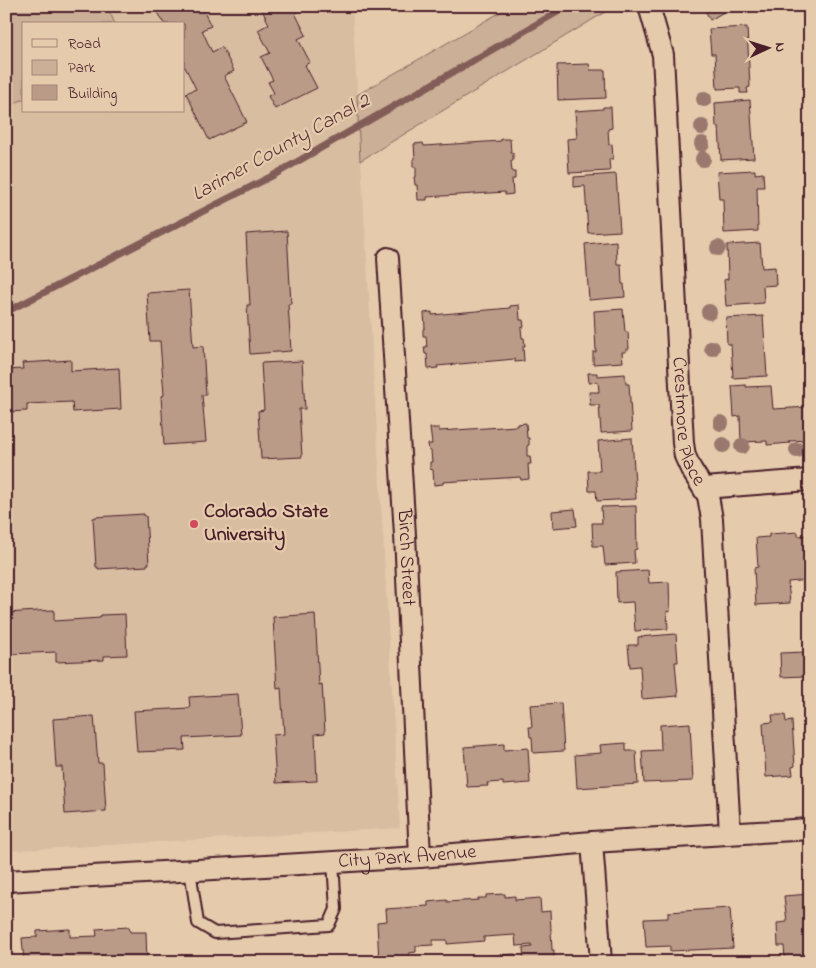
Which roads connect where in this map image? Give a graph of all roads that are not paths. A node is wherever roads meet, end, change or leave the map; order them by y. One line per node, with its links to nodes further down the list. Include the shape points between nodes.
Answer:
1 (649, 6): 4 (street, Crestmore Place, via 663,55 683,444 691,469)
2 (388, 258): 8 (street, Birch Street)
3 (810, 480): 4 (street)
4 (704, 488): 6 (street, Crestmore Place, via 712,519)
5 (810, 829): 6 (street, City Park Avenue)
6 (730, 833): 7 (street, City Park Avenue)
7 (592, 842): 8 (street, City Park Avenue); 12 (street)
8 (420, 856): 9 (street, City Park Avenue)
9 (333, 862): 10 (street, City Park Avenue); 10 (lane, via 336,909 329,925 215,933 198,923)
10 (190, 870): 11 (street, City Park Avenue)
11 (6, 881)
12 (600, 962)

